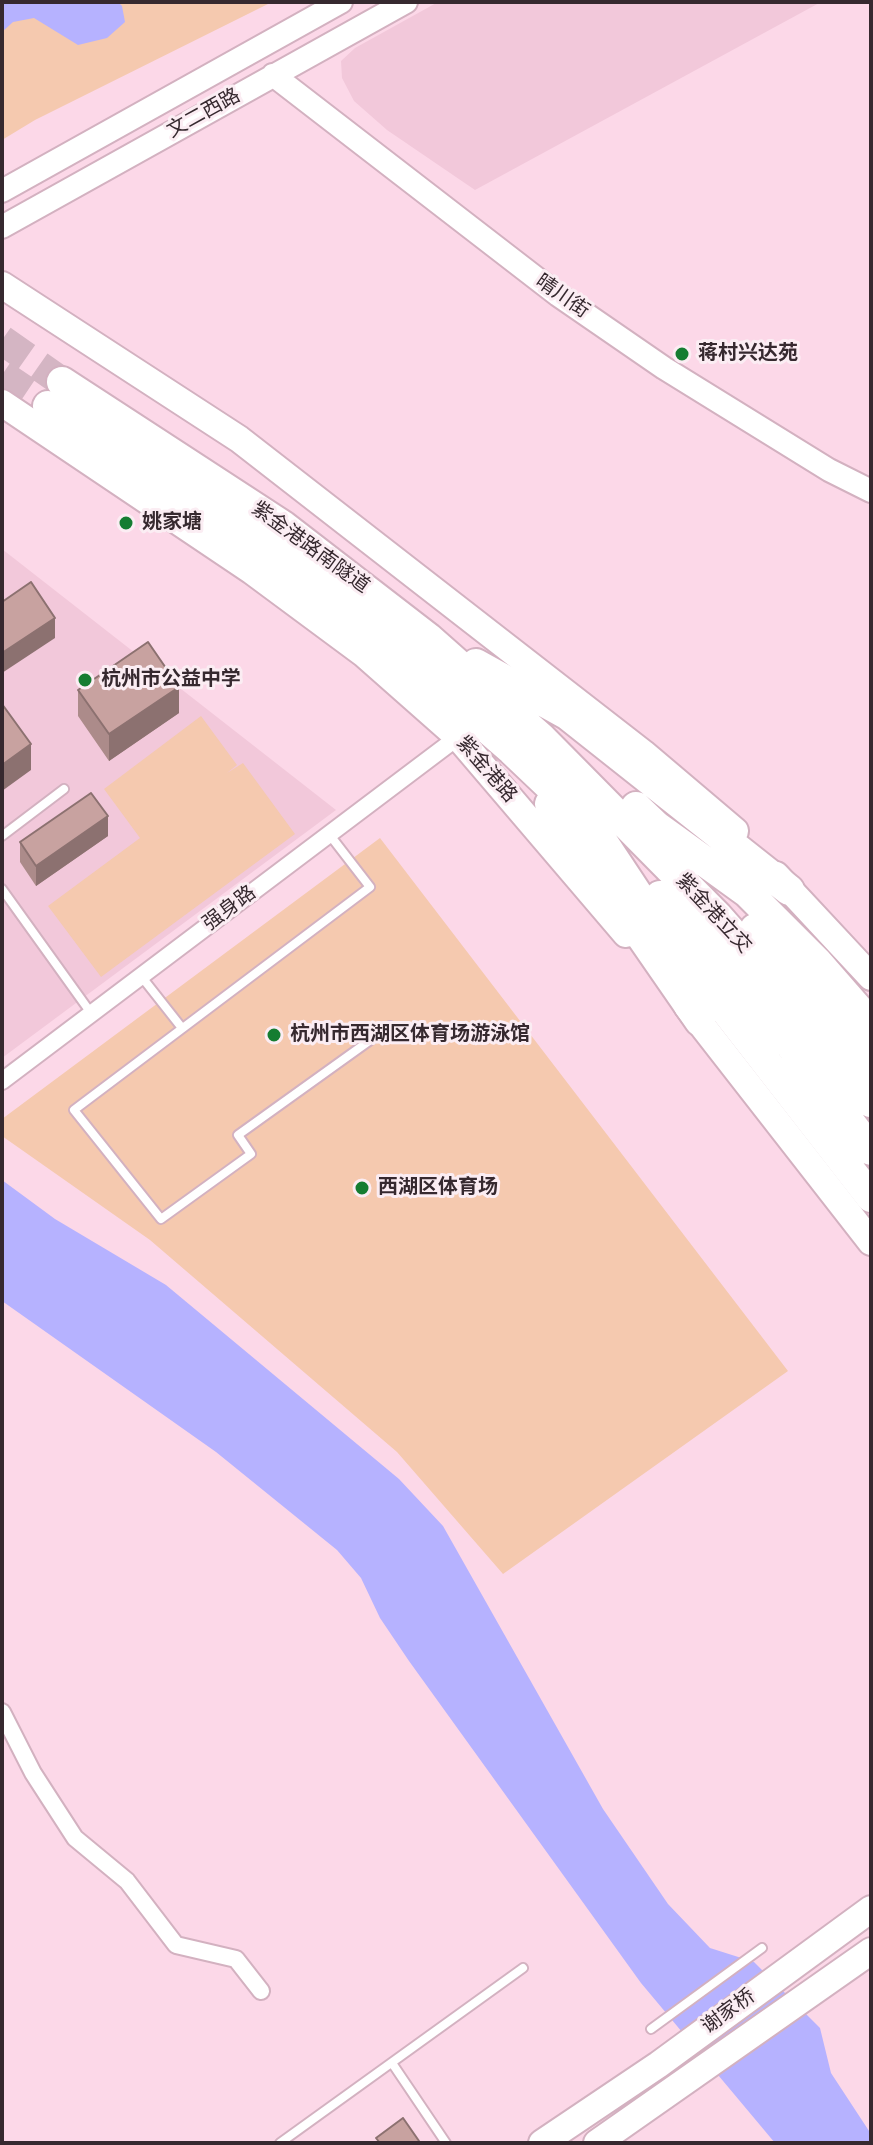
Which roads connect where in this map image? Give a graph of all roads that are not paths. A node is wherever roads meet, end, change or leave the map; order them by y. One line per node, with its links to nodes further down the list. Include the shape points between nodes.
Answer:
1 (341, 2): 4 (main road, 文二西路)
2 (406, 2): 3 (main road, 文二西路)
3 (273, 75): 5 (main road, 文二西路); 8 (main road, 晴川街, via 582,311 677,376)
4 (2, 191)
5 (2, 227)
6 (2, 285): 18 (main road, via 239,439 643,753 750,845)
7 (2, 403): 10 (main road, 紫金港路, via 364,654)
8 (871, 491)
9 (428, 638): 11 (highway, 紫金港路南隧道); 12 (highway, 紫金港路南隧道, via 283,526 55,394 378,634); 18 (highway, via 568,715)
10 (458, 737): 15 (street, 强身路); 23 (main road, 紫金港路)
11 (541, 738): 19 (highway, 紫金港立交, via 655,852); 19 (highway, via 612,785 657,827 747,892)
12 (512, 750): 14 (highway); 23 (highway)
13 (64, 789): 16 (lane)
14 (592, 826): 30 (highway, 紫金港立交, via 730,974); 31 (highway, via 647,909)
15 (329, 834): 20 (street, 强身路); 26 (lane, via 370,887)
16 (2, 836)
17 (2, 889): 22 (lane)
18 (789, 890): 21 (main road)
19 (795, 971): 24 (highway); 27 (highway); 29 (highway, 紫金港立交)
20 (141, 976): 22 (street, 强身路); 26 (lane)
21 (871, 977)
22 (91, 1013): 28 (street, 强身路)
23 (700, 1021): 32 (main road, 紫金港路)
24 (871, 1024)
25 (390, 1026): 26 (lane, via 238,1135 251,1154 161,1219 74,1110)
26 (182, 1028)
27 (871, 1064)
28 (2, 1081)
29 (871, 1102)
30 (871, 1150)
31 (871, 1197)
32 (871, 1242)
33 (2, 1712): 38 (street, via 75,1838 127,1881 176,1945 236,1959)
34 (871, 1909): 43 (main road, 谢家桥)
35 (762, 1948): 39 (lane)
36 (871, 1951): 44 (main road, 谢家桥)
37 (523, 1968): 40 (lane)
38 (261, 1991)
39 (651, 2029)
40 (392, 2063): 41 (lane); 42 (lane)
41 (280, 2143)
42 (446, 2143)
43 (542, 2143)
44 (597, 2143)

